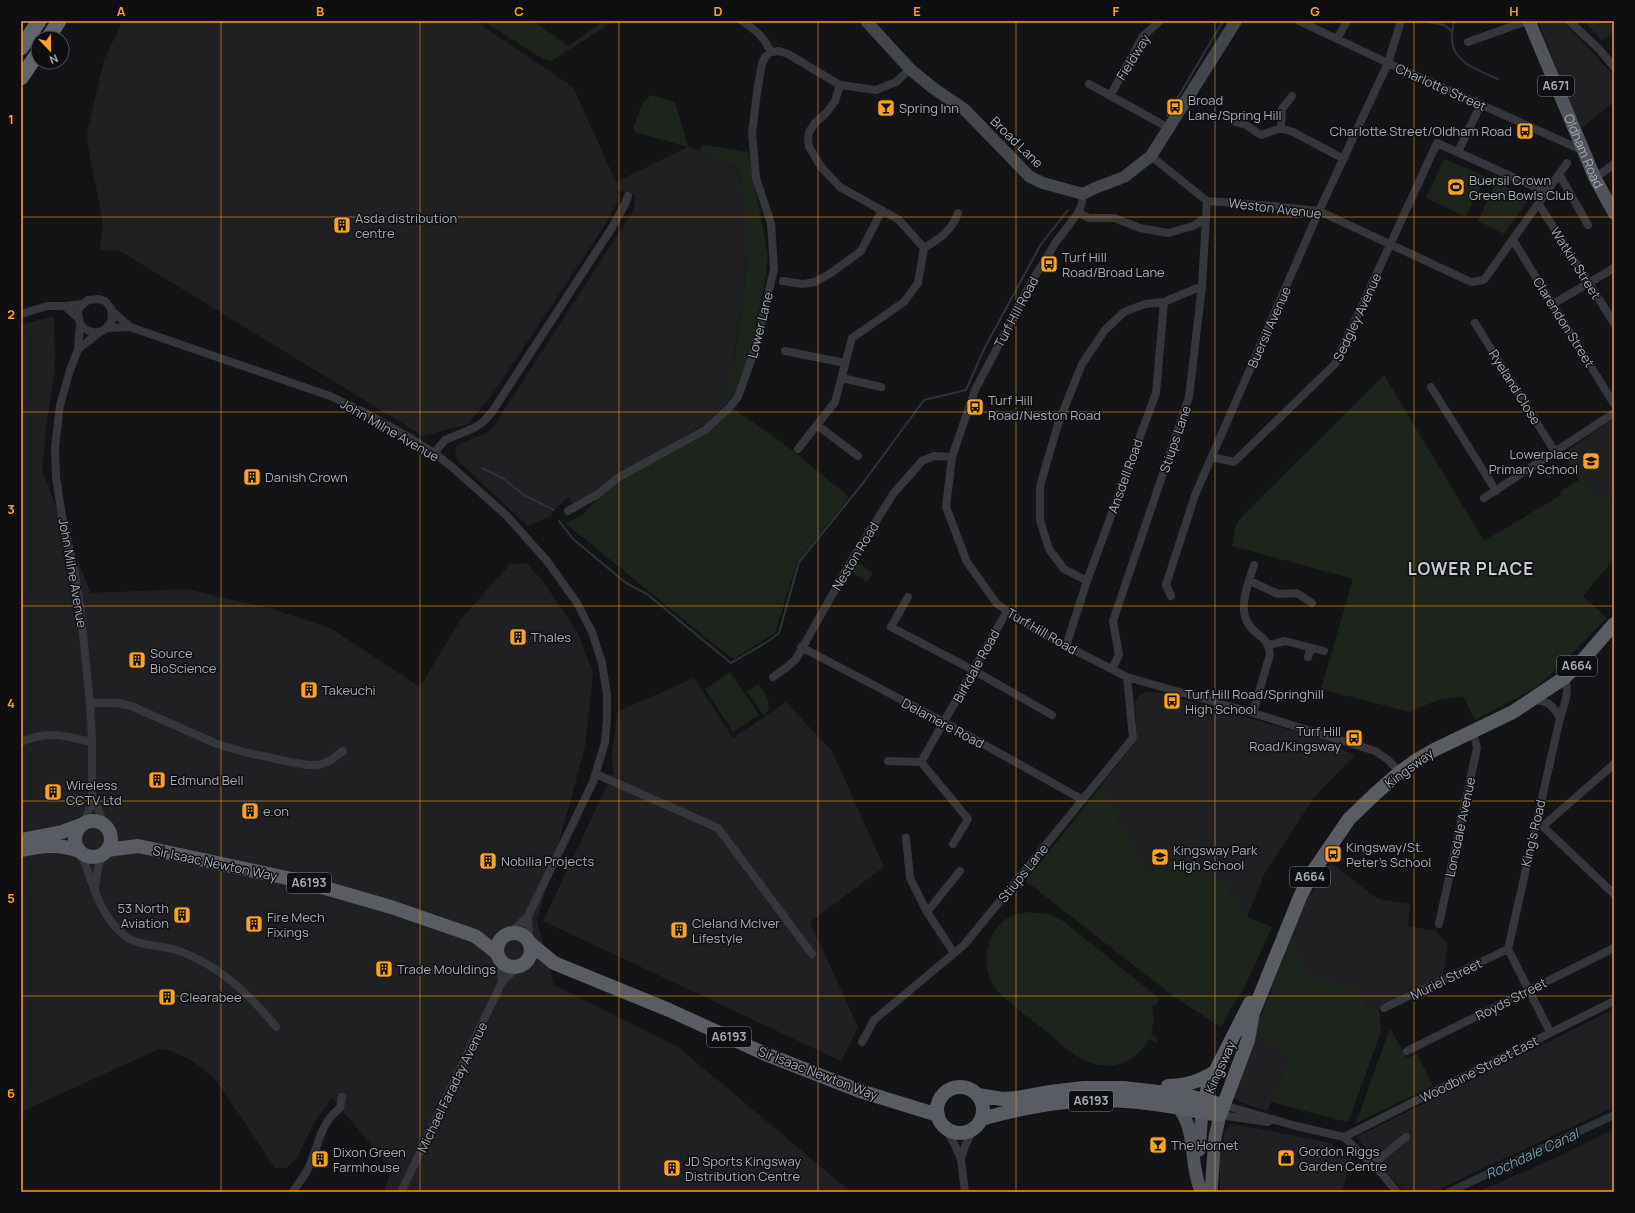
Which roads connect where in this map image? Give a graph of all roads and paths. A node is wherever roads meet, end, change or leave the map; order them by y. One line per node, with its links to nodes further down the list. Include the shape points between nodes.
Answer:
1 (39, 21): 15 (highway)
2 (59, 21): 12 (highway)
3 (742, 21): 16 (street, via 760,34)
4 (866, 21): 20 (main road, Broad Lane)
5 (1160, 21): 24 (street, Fieldway, via 1143,36)
6 (1236, 21): 28 (main road)
7 (1299, 21): 13 (street, Charlotte Street)
8 (1347, 21): 13 (street)
9 (1401, 21): 17 (street, Buersil Avenue)
10 (1528, 21): 14 (street); 30 (main road, Oldham Road / A671)
11 (1569, 21): 19 (street)
12 (53, 30)
13 (1337, 39): 17 (street, Charlotte Street)
14 (1468, 42)
15 (21, 48)
16 (771, 52): 23 (street, via 788,54); 85 (street, Lower Lane, via 762,63 752,133 756,178 771,223 774,269 755,350 743,386 729,408 705,430)
17 (1388, 63): 26 (street, Charlotte Street); 33 (street, Buersil Avenue)
18 (30, 65): 21 (highway)
19 (1614, 66)
20 (910, 69): 23 (street, via 896,82 876,90); 39 (main road, Broad Lane, via 964,109 1030,177)
21 (21, 78)
22 (1089, 84): 24 (street, Fieldway)
23 (840, 85): 43 (street, via 828,112 809,132 809,147 822,168 840,187)
24 (1110, 96): 28 (street, Fieldway)
25 (1292, 96): 29 (street, via 1282,109)
26 (1480, 104): 30 (street, Charlotte Street); 31 (street)
27 (1234, 122): 29 (street, via 1246,125 1261,136)
28 (1169, 128): 32 (main road)
29 (1281, 128): 33 (street)
30 (1584, 151): 37 (main road, Oldham Road / A671)
31 (1458, 152): 38 (street); 51 (street, Sedgley Avenue, via 1437,143)
32 (1151, 156): 39 (main road, via 1124,178); 41 (street)
33 (1344, 158): 44 (street, Buersil Avenue)
34 (1567, 163): 36 (street)
35 (1614, 164): 37 (street)
36 (1559, 174): 38 (street); 49 (street)
37 (1596, 178): 47 (main road, Oldham Road / A671)
38 (1546, 192): 42 (street)
39 (1083, 194): 46 (street, Turf Hill Road)
40 (628, 196): 79 (street, via 613,226 492,412 479,425 445,440)
41 (1207, 201): 44 (street, Weston Avenue); 48 (street, Stiups Lane)
42 (1538, 203): 50 (street); 55 (street, Watkin Street)
43 (882, 210): 52 (street, via 899,220); 54 (street, via 861,251 831,273 815,282 803,284)
44 (1319, 211): 51 (street, Weston Avenue); 82 (street, Buersil Avenue)
45 (958, 213): 52 (street, via 956,220 942,238)
46 (1078, 213): 48 (street, via 1089,218 1114,218 1140,228 1168,233 1193,226); 81 (street, Turf Hill Road, via 1032,281 988,364 975,390)
47 (1614, 213)
48 (1206, 218): 56 (street, Stiups Lane)
49 (1588, 225)
50 (1513, 240): 51 (street, Weston Avenue, via 1484,280 1471,282); 59 (street, Clarendon Street)
51 (1390, 244): 82 (street, Sedgley Avenue, via 1335,364 1234,462)
52 (924, 248): 70 (street, via 918,283 904,302 852,338)
53 (1614, 268): 55 (street)
54 (783, 281)
55 (1589, 283): 59 (street); 65 (street, Watkin Street)
56 (1202, 286): 57 (street); 101 (street, Stiups Lane, via 1189,397 1113,621 1119,655)
57 (1164, 302): 87 (street, Ansdell Road, via 1156,393); 87 (street, via 1145,304 1124,312 1104,330 1082,364 1058,424 1040,486 1040,520 1049,549 1064,570)
58 (82, 304): 60 (street); 61 (street, via 88,300 99,299 109,305); 63 (street, via 78,313)
59 (1553, 304): 74 (street, Clarendon Street)
60 (65, 306): 62 (street, via 48,306); 63 (street)
61 (112, 311): 66 (street, John Milne Avenue); 67 (street, via 112,320)
62 (21, 314)
63 (79, 321): 67 (street, via 89,332); 68 (street, John Milne Avenue)
64 (1475, 323): 78 (street, Ryeland Close)
65 (1614, 323)
66 (130, 327): 67 (street, John Milne Avenue); 79 (street, John Milne Avenue, via 330,396 364,412)
67 (104, 330): 68 (street)
68 (78, 349): 106 (street, John Milne Avenue, via 60,405 56,477 80,606)
69 (785, 352): 70 (street)
70 (846, 363): 71 (street)
71 (842, 378): 72 (street); 76 (street, via 835,402)
72 (881, 387)
73 (1431, 387): 83 (street)
74 (1614, 404)
75 (1614, 413): 78 (street)
76 (817, 425): 77 (street); 80 (street)
77 (798, 448)
78 (1555, 452): 83 (street)
79 (434, 453): 119 (street, John Milne Avenue, via 486,496 523,533 563,583 587,622 602,663 607,695 606,735)
80 (858, 456)
81 (952, 457): 92 (street, Turf Hill Road, via 946,507 967,562 997,604); 96 (street, Neston Road, via 934,456 922,461 893,494 852,558)
82 (1212, 458): 89 (street, Buersil Avenue, via 1195,495 1166,585)
83 (1496, 491): 84 (street)
84 (1484, 498)
85 (570, 508)
86 (1254, 565): 88 (street)
87 (1087, 581): 95 (street, Ansdell Road)
88 (1250, 581): 91 (street, via 1278,594 1297,593); 94 (street, via 1243,607 1248,624)
89 (1171, 596)
90 (908, 597): 100 (street, via 891,627)
91 (1312, 603)
92 (1007, 611): 95 (street, Turf Hill Road); 100 (street, Birkdale Road)
93 (1614, 624): 104 (highway, Kingsway / A664)
94 (1268, 645): 97 (street, via 1285,641); 107 (street, via 1270,654)
95 (1066, 646): 101 (street, Turf Hill Road)
96 (802, 647): 102 (street, Neston Road, via 796,659); 110 (street, Delamere Road)
97 (1311, 648): 98 (street); 99 (street)
98 (1324, 651)
99 (1308, 657)
100 (973, 670): 108 (street); 110 (street, Birkdale Road)
101 (1112, 670): 103 (street, Turf Hill Road)
102 (773, 677)
103 (1127, 677): 107 (street, Turf Hill Road); 120 (street, Stiups Lane, via 1133,738)
104 (1564, 678): 105 (highway, Kingsway / A664); 109 (street, King's Road, via 1568,690)
105 (1533, 700): 109 (street, via 1544,700 1553,706); 111 (highway, Kingsway / A664)
106 (90, 704): 113 (street, John Milne Avenue); 114 (street, via 125,704 223,746 298,764 325,763)
107 (1253, 713): 118 (street, Turf Hill Road, via 1375,751)
108 (1052, 715)
109 (1560, 718): 122 (street, King's Road)
110 (944, 722): 116 (street, Birkdale Road); 120 (street, Delamere Road)
111 (1473, 730): 118 (highway, Kingsway / A664, via 1434,750); 138 (street, Lonsdale Avenue, via 1477,748)
112 (21, 742): 113 (street, via 50,734)
113 (92, 742): 121 (street, John Milne Avenue)
114 (343, 752)
115 (888, 762): 116 (street)
116 (921, 762): 128 (street, via 968,819)
117 (1614, 764): 124 (street)
118 (1400, 772): 149 (highway, Kingsway / A664, via 1349,819 1312,873)
119 (596, 774): 137 (street, John Milne Avenue); 145 (street, via 718,828)
120 (1083, 800): 144 (street, Stiups Lane, via 964,945)
121 (92, 801): 123 (street, John Milne Avenue); 125 (street, John Milne Avenue)
122 (1536, 820): 124 (street); 143 (street, King's Road)
123 (82, 824): 125 (highway, A6193, via 95,821); 127 (highway, A6193, via 62,832); 131 (highway, via 74,838)
124 (1543, 826): 135 (street)
125 (107, 828): 129 (highway, Sir Isaac Newton Way / A6193); 132 (highway, via 111,840)
126 (906, 838): 136 (street, via 910,878)
127 (21, 840)
128 (953, 844)
129 (138, 846): 132 (highway, Sir Isaac Newton Way / A6193); 140 (highway, Sir Isaac Newton Way / A6193, via 301,881 391,907)
130 (21, 850): 131 (highway, A6193, via 54,845 68,846)
131 (80, 852): 132 (highway, A6193, via 91,857); 134 (street)
132 (105, 852): 134 (street, via 98,868)
133 (960, 871): 136 (street)
134 (95, 889): 154 (street, via 112,923 125,936 199,960 242,988)
135 (1614, 894)
136 (927, 912): 144 (street)
137 (528, 916): 139 (street, John Milne Avenue); 141 (street, John Milne Avenue)
138 (1439, 924)
139 (506, 935): 140 (highway, Sir Isaac Newton Way); 141 (highway, A6193, via 520,934); 146 (highway, via 499,941)
140 (475, 936): 146 (highway, Sir Isaac Newton Way)
141 (530, 942): 147 (highway, Sir Isaac Newton Way / A6193); 148 (highway, via 531,954)
142 (1614, 948): 151 (street, Royds Street)
143 (1508, 949): 151 (street); 153 (street, Muriel Street)
144 (954, 953): 156 (street, Stiups Lane, via 874,1020)
145 (812, 954)
146 (500, 957): 148 (highway, A6193, via 510,966); 150 (street)
147 (554, 963): 148 (highway, Sir Isaac Newton Way / A6193); 163 (highway, Sir Isaac Newton Way / A6193, via 669,1010 763,1053)
148 (522, 965): 150 (street)
149 (1270, 974): 158 (highway, Kingsway / A664, via 1249,1004); 165 (highway, Kingsway / A664, via 1253,1013 1248,1040)
150 (502, 982): 173 (street, Michael Faraday Avenue)
151 (1529, 990): 155 (street); 157 (street, Royds Street)
152 (1614, 1001): 155 (street, Woodbine Street East)
153 (1384, 1008)
154 (276, 1027)
155 (1550, 1032): 168 (street, Woodbine Street East)
156 (862, 1042)
157 (1407, 1051)
158 (1215, 1072): 159 (highway, A6193, via 1184,1086); 165 (highway, Kingsway / A664, via 1208,1087)
159 (1123, 1088): 160 (highway, A6193, via 1084,1088 1002,1099); 165 (highway, A6193, via 1185,1095)
160 (978, 1095): 162 (highway, A6193, via 972,1090 957,1087 944,1094); 167 (highway, via 983,1106)
161 (342, 1096): 172 (street, via 340,1108 323,1128 307,1171)
162 (939, 1101): 163 (highway, Sir Isaac Newton Way / A6193); 166 (highway)
163 (906, 1105): 166 (highway, Sir Isaac Newton Way / A6193)
164 (1178, 1107): 165 (highway, A6193); 167 (highway, A6193, via 1126,1101 1061,1102 1022,1108); 175 (main road, A664, via 1190,1130 1196,1174)
165 (1213, 1108): 168 (street); 175 (main road, A664, via 1203,1132 1200,1155); 176 (main road, Kingsway / A664, via 1216,1137)
166 (941, 1120): 167 (highway, A6193, via 955,1132 962,1132); 170 (street)
167 (978, 1123): 170 (street)
168 (1344, 1137): 171 (street)
169 (1406, 1137): 171 (street)
170 (961, 1159): 174 (street)
171 (1372, 1165): 177 (street)
172 (293, 1192)
173 (402, 1192)
174 (964, 1192)
175 (1202, 1192)
176 (1211, 1192)
177 (1397, 1192)

